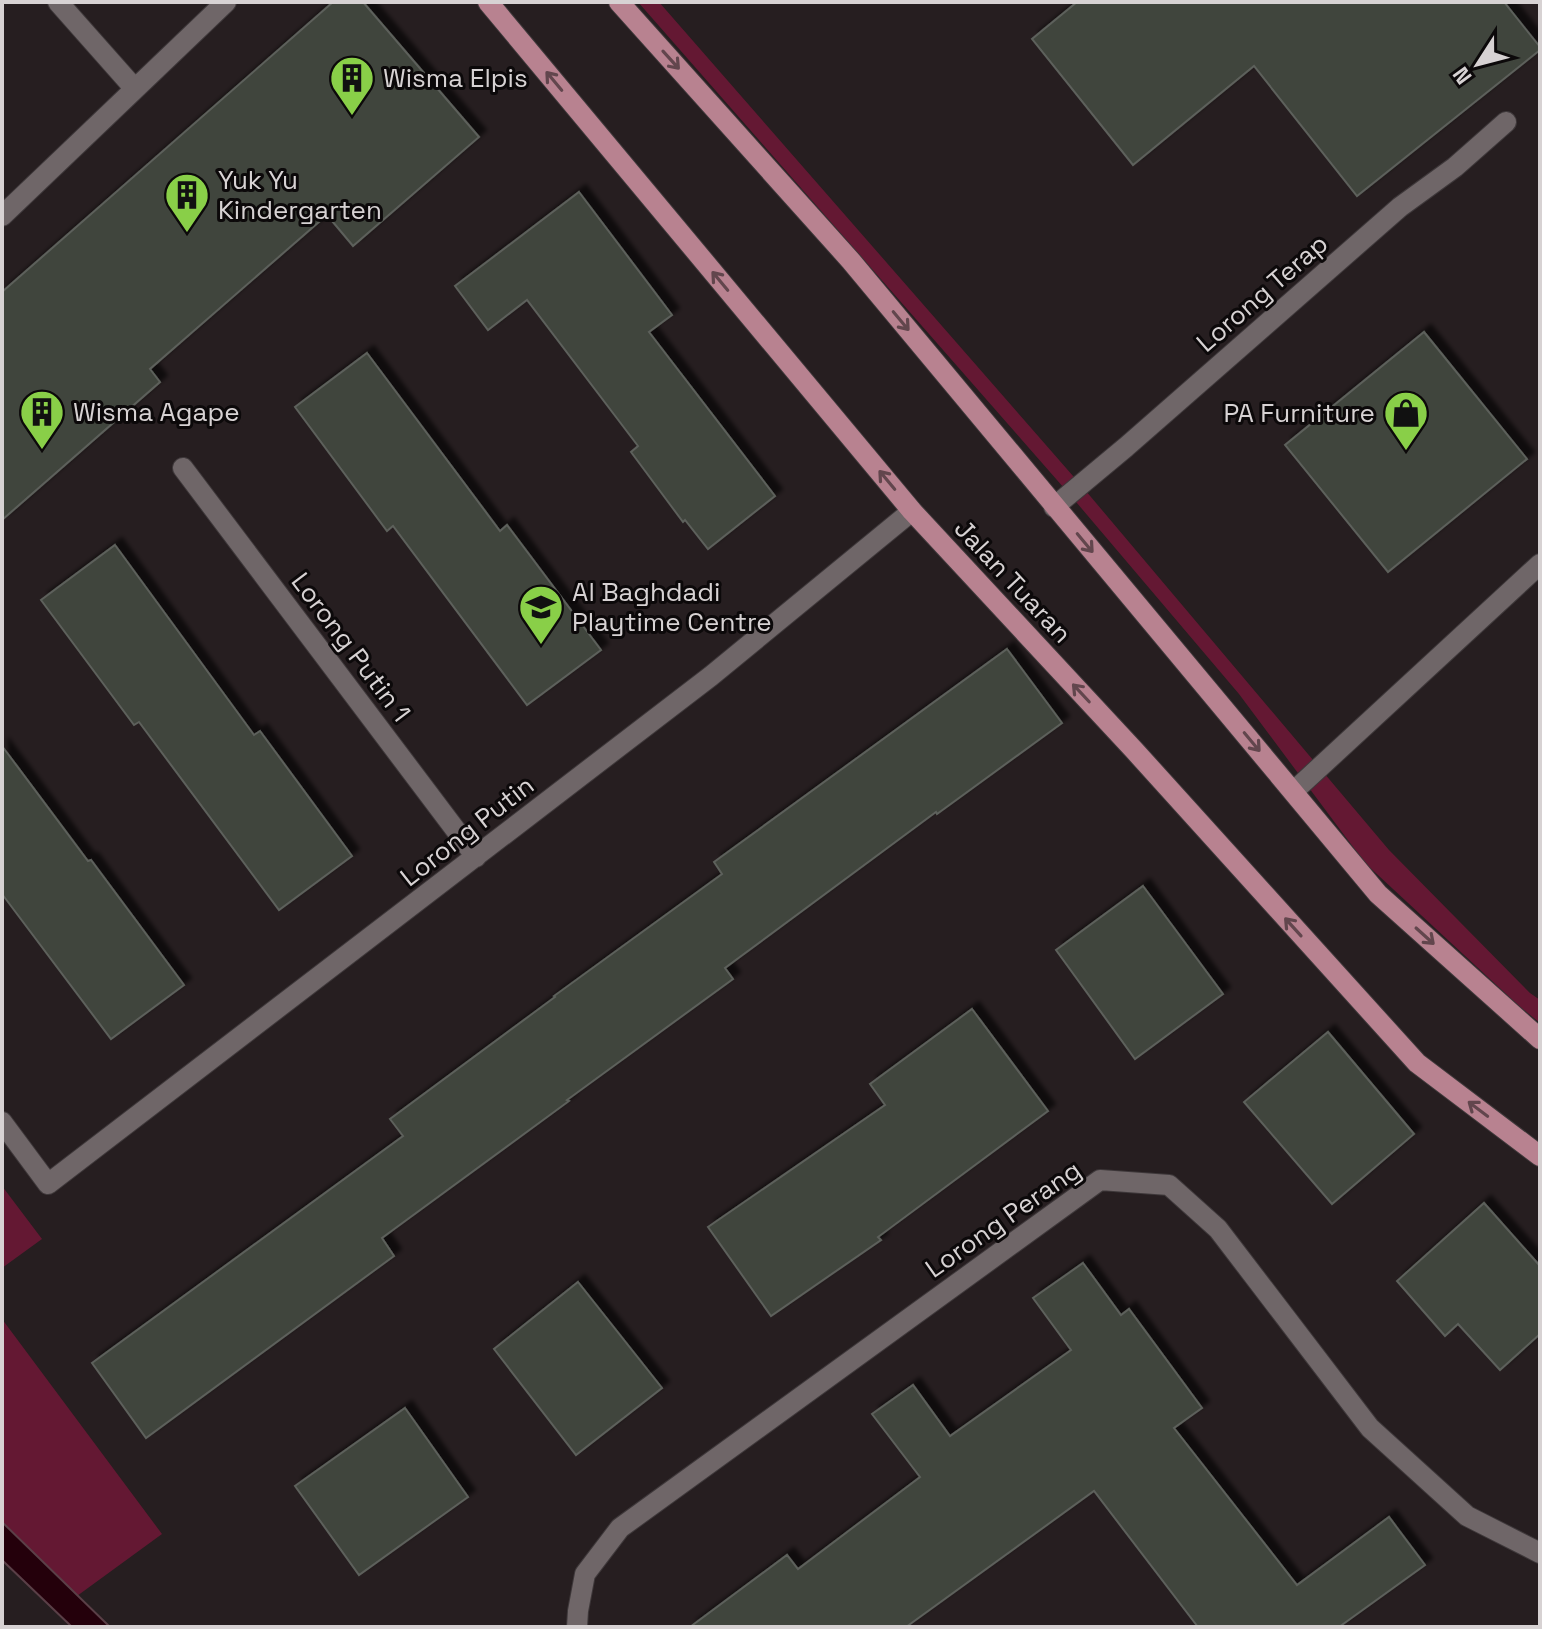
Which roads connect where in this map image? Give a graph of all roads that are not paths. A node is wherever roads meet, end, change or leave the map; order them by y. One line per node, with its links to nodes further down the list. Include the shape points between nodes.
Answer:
1 (58, 2): 5 (street)
2 (226, 2): 5 (street)
3 (488, 2): 10 (main road, Jalan Tuaran, one-way to 3)
4 (619, 2): 9 (main road, one-way to 9, via 851,261)
5 (135, 89): 7 (street)
6 (1506, 122): 9 (street, Lorong Terap, via 1400,207)
7 (2, 216)
8 (183, 468): 13 (street, Lorong Putin 1)
9 (1054, 507): 12 (main road, one-way to 12)
10 (912, 511): 13 (street, Lorong Putin, via 711,676); 16 (main road, Jalan Tuaran, one-way to 10, via 1417,1063)
11 (1540, 564): 12 (street)
12 (1294, 791): 14 (main road, one-way to 14, via 1378,894)
13 (476, 857): 15 (street, Lorong Putin, via 48,1184)
14 (1540, 1039)
15 (2, 1122)
16 (1540, 1156)
17 (1540, 1553): 18 (street, Lorong Perang, via 1467,1516 1370,1428 1218,1229 1169,1185 1100,1180 620,1528 585,1574)
18 (577, 1627)

